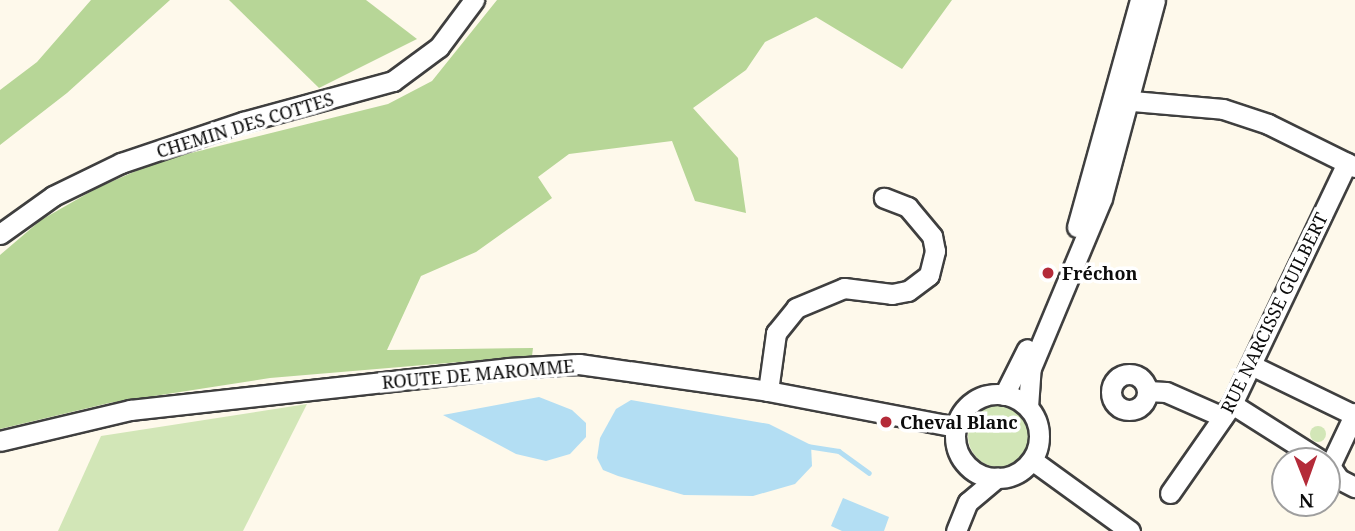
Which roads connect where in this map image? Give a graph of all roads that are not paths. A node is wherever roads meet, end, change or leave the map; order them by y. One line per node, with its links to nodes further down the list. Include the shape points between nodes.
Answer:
1 (474, 0): 8 (street, CHEMIN DES COTTES, via 439,47 393,81 243,122 121,163 52,196)
2 (1140, 0): 4 (street)
3 (1155, 0): 4 (street)
4 (1123, 101): 5 (street); 6 (street, via 1223,108 1268,124)
5 (1107, 156): 12 (street, via 1017,374); 13 (street, via 1031,368)
6 (1351, 165): 9 (street, RUE NARCISSE GUILBERT)
7 (884, 198): 10 (street, via 908,207 932,236 935,251 929,275 908,291 892,294 844,288 796,308 776,332)
8 (0, 234)
9 (1251, 365): 14 (street, RUE NARCISSE GUILBERT); 15 (street)
10 (768, 391): 16 (street, ROUTE DE MAROMME); 17 (street, ROUTE DE MAROMME, via 610,366 549,365 130,410)
11 (1147, 391): 14 (street, via 1166,392)
12 (1004, 395): 13 (street); 16 (street, via 979,398)
13 (1028, 407): 20 (street, via 1038,427)
14 (1228, 411): 18 (street); 23 (street, RUE NARCISSE GUILBERT)
15 (1354, 414): 19 (street)
16 (956, 427): 21 (street, via 957,447)
17 (0, 441)
18 (1295, 447)
19 (1336, 447)
20 (1032, 460): 22 (street, via 1017,473); 26 (street)
21 (967, 465): 22 (street); 24 (street)
22 (997, 478): 24 (street)
23 (1170, 494)
24 (968, 502): 25 (street)
25 (956, 531)
26 (1130, 531)

